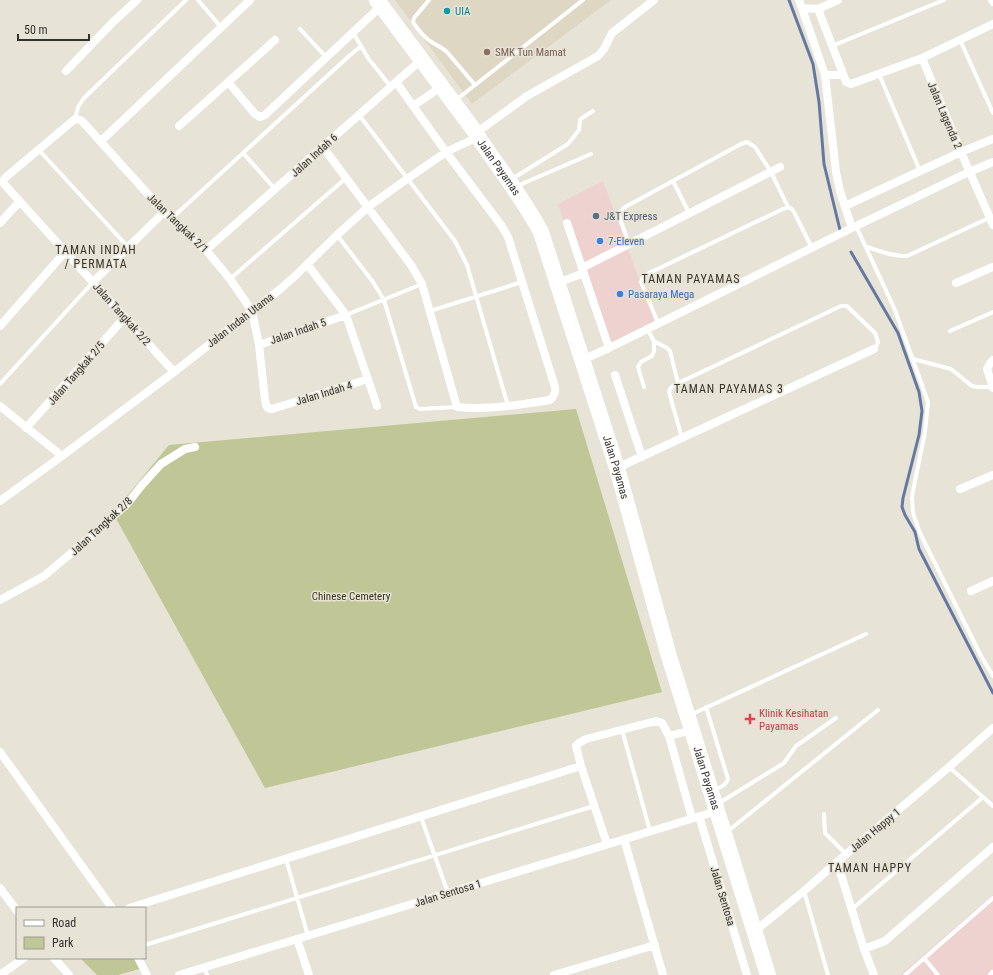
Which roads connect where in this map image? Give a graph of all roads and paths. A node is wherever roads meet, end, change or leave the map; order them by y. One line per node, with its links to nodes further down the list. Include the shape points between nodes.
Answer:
1 (137, 0): 25 (street)
2 (186, 0): 38 (lane, via 84,98 78,107)
3 (198, 0): 15 (lane)
4 (250, 0): 15 (street)
5 (430, 0): 31 (lane, via 414,18 415,26 428,40 444,49)
6 (583, 0): 31 (lane)
7 (654, 0): 40 (street, Jalan Indah Utama, via 612,34 598,56 527,96)
8 (799, 0): 12 (street)
9 (838, 0): 13 (street)
10 (944, 0): 21 (lane)
11 (379, 3): 17 (street); 24 (highway, Jalan Payamas)
12 (802, 8): 13 (street); 28 (street)
13 (818, 9): 21 (street)
14 (993, 24): 19 (street)
15 (222, 27): 42 (street)
16 (300, 29): 22 (lane)
17 (353, 32): 20 (lane); 22 (street)
18 (275, 40): 29 (street)
19 (960, 40): 23 (street); 36 (lane)
20 (361, 46): 30 (lane, via 368,58); 47 (lane)
21 (832, 46): 27 (street)
22 (326, 58): 29 (street, via 260,117)
23 (922, 58): 26 (street); 46 (street, Jalan Lagenda 2)
24 (421, 60): 30 (street, Jalan Indah 6); 32 (highway, Jalan Payamas)
25 (66, 71)
26 (879, 74): 27 (street, via 851,84 846,82); 52 (lane)
27 (843, 75): 28 (street)
28 (824, 76): 60 (street, via 836,172)
29 (228, 82): 39 (street)
30 (394, 85): 34 (street); 37 (street, Jalan Indah 6)
31 (476, 85): 33 (lane)
32 (441, 87): 33 (highway, Jalan Payamas); 34 (street)
33 (453, 102): 40 (highway, Jalan Payamas)
34 (413, 106): 45 (street)
35 (593, 111): 57 (lane, via 582,118 579,130 568,144)
36 (993, 113)
37 (359, 115): 43 (street, Jalan Indah 6); 55 (lane)
38 (79, 120): 42 (street, Jalan Tangkak 2/1); 44 (street)
39 (179, 126)
40 (477, 135): 45 (street, Jalan Indah Utama); 57 (highway, Jalan Payamas)
41 (993, 139): 46 (street)
42 (101, 142): 63 (street, Jalan Tangkak 2/1)
43 (323, 147): 54 (street); 58 (street, Jalan Indah 6)
44 (38, 149): 59 (street, Jalan Tangkak 2/2, via 6,176 3,182); 73 (lane)
45 (446, 152): 55 (street, Jalan Indah Utama); 83 (street, via 501,225 508,237)
46 (961, 152): 52 (street); 53 (street, Jalan Lagenda 2)
47 (243, 153): 58 (lane); 66 (lane)
48 (591, 154): 57 (lane)
49 (993, 162): 53 (street)
50 (780, 167): 51 (street)
51 (771, 172): 56 (lane, via 755,147 747,142); 62 (lane); 64 (street)
52 (920, 172): 60 (street)
53 (969, 172): 65 (street, Jalan Lagenda 2); 70 (street)
54 (346, 178): 61 (street); 81 (lane)
55 (407, 179): 61 (street, Jalan Indah Utama); 87 (lane, via 455,241 467,266)
56 (673, 181): 64 (lane); 72 (lane, via 620,212 619,216)
57 (511, 184): 84 (highway, Jalan Payamas, via 541,232)
58 (275, 189): 76 (street, Jalan Indah 6)
59 (19, 202): 67 (street); 77 (street, Jalan Tangkak 2/2)
60 (845, 206): 70 (street)
61 (368, 207): 71 (street, Jalan Indah Utama); 86 (street)
62 (788, 207): 75 (lane, via 794,212); 94 (lane, via 645,275 641,282)
63 (164, 212): 66 (street, Jalan Tangkak 2/1); 73 (street)
64 (690, 213): 72 (street)
65 (991, 216): 69 (street, Jalan Lagenda 2); 74 (lane, via 907,256)
66 (171, 219): 76 (street, Jalan Tangkak 2/1)
67 (0, 223)
68 (567, 223): 80 (street)
69 (993, 225)
70 (854, 227): 74 (lane); 75 (street)
71 (338, 235): 78 (street, Jalan Indah Utama); 88 (lane)
72 (629, 244): 80 (street)
73 (128, 247): 82 (street)
74 (867, 247): 102 (lane)
75 (812, 248): 94 (street)
76 (206, 250): 81 (street, Jalan Tangkak 2/1)
77 (65, 252): 82 (street, Jalan Tangkak 2/2); 95 (street)
78 (307, 264): 90 (street, Jalan Indah Utama); 92 (street)
79 (993, 267): 85 (street)
80 (583, 271): 84 (street); 100 (street)
81 (230, 279): 90 (street, Jalan Tangkak 2/1)
82 (93, 282): 93 (street, Jalan Tangkak 2/2); 109 (lane)
83 (522, 282): 87 (lane); 115 (street, via 555,390 550,400)
84 (557, 283): 103 (highway, Jalan Payamas)
85 (956, 283)
86 (422, 284): 88 (lane); 89 (street)
87 (476, 297): 89 (lane); 115 (lane)
88 (384, 300): 92 (lane); 114 (lane, via 416,407)
89 (430, 311): 114 (street)
90 (252, 312): 99 (street, Jalan Indah 5); 105 (street, Jalan Indah Utama)
91 (993, 312): 97 (lane)
92 (346, 315): 99 (street, Jalan Indah 5); 107 (street)
93 (125, 317): 105 (street, Jalan Tangkak 2/2); 116 (street, Jalan Tangkak 2/5)
94 (658, 323): 96 (street)
95 (0, 326)
96 (647, 329): 98 (lane); 100 (street)
97 (950, 331)
98 (654, 341): 108 (lane, via 670,351); 110 (lane, via 652,356 640,362 638,367)
99 (259, 344): 107 (street, Jalan Indah 4, via 265,400 270,409)
100 (609, 348): 103 (street)
101 (874, 349): 108 (lane, via 878,342 875,333 844,306); 117 (street)
102 (914, 359): 111 (lane, via 951,369 972,386); 129 (lane, via 928,402 925,432 913,491 913,513 920,533)
103 (582, 360): 121 (highway, Jalan Payamas)
104 (993, 360): 111 (street, via 987,369)
105 (174, 372): 119 (street, Jalan Indah Utama)
106 (615, 375): 120 (street)
107 (368, 379): 113 (street)
108 (678, 383): 117 (lane, via 671,387 669,392)
109 (0, 384)
110 (644, 387)
111 (993, 387)
112 (0, 406): 116 (street)
113 (377, 406)
114 (457, 407): 115 (street)
115 (508, 407)
116 (26, 428): 119 (street)
117 (682, 438): 120 (street)
118 (195, 447): 127 (street, Jalan Tangkak 2/8, via 185,448 161,464 118,513 44,576)
119 (62, 456): 124 (street, Jalan Indah Utama)
120 (642, 457): 121 (street)
121 (617, 468): 133 (highway, Jalan Payamas)
122 (993, 475): 123 (street)
123 (960, 489)
124 (2, 496)
125 (993, 581): 126 (street)
126 (971, 591)
127 (0, 600)
128 (866, 634): 130 (lane)
129 (993, 676)
130 (706, 707): 133 (lane); 141 (lane, via 728,777 728,782)
131 (878, 710): 148 (lane)
132 (836, 718): 141 (lane, via 794,747 784,763)
133 (690, 723): 136 (street); 141 (highway, Jalan Payamas)
134 (993, 728): 139 (street, Jalan Happy 1)
135 (622, 730): 136 (street, via 656,721 662,723); 138 (street, via 579,743 576,746); 147 (lane)
136 (669, 736): 146 (street, Jalan Sentosa)
137 (0, 752): 161 (street)
138 (581, 766): 142 (street); 145 (street)
139 (949, 767): 140 (lane); 152 (street, Jalan Happy 1)
140 (983, 797): 143 (lane); 164 (lane)
141 (715, 802): 146 (street, Jalan Sentosa 1); 148 (highway, Jalan Payamas)
142 (594, 806): 150 (street); 153 (lane)
143 (993, 806)
144 (824, 814): 152 (lane, via 825,833)
145 (421, 817): 153 (lane); 154 (street)
146 (695, 817): 147 (street, Jalan Sentosa 1); 183 (street, Jalan Sentosa)
147 (650, 831): 149 (street, Jalan Sentosa 1)
148 (724, 833): 165 (highway, Jalan Payamas)
149 (624, 839): 150 (street, Jalan Sentosa 1); 169 (street)
150 (607, 844): 158 (street, Jalan Sentosa 1)
151 (993, 847): 170 (street, via 885,941)
152 (846, 855): 155 (street, Jalan Happy 1)
153 (435, 856): 158 (lane); 159 (lane)
154 (286, 859): 159 (lane); 162 (street)
155 (837, 862): 157 (street, Jalan Happy 1); 164 (street)
156 (0, 888): 163 (street)
157 (804, 891): 165 (street, Jalan Happy 1); 185 (lane)
158 (448, 893): 166 (street, Jalan Sentosa 1)
159 (297, 898): 166 (lane); 168 (lane)
160 (993, 898): 171 (lane)
161 (111, 907)
162 (132, 907)
163 (16, 910)
164 (852, 910): 170 (street)
165 (755, 931): 184 (highway, Jalan Payamas)
166 (308, 936): 167 (street, Jalan Sentosa 1)
167 (297, 939): 175 (street, Jalan Sentosa 1); 180 (street)
168 (146, 945)
169 (655, 945): 181 (street); 182 (street)
170 (864, 949): 186 (street)
171 (924, 958): 187 (lane); 188 (lane)
172 (23, 959): 176 (street)
173 (55, 959): 177 (street)
174 (139, 959): 178 (street)
175 (205, 971): 179 (street, Jalan Sentosa 1)
176 (0, 975)
177 (69, 975)
178 (147, 975)
179 (179, 975)
180 (309, 975)
181 (554, 975)
182 (663, 975)
183 (747, 975)
184 (768, 975)
185 (828, 975)
186 (874, 975)
187 (905, 975)
188 (938, 975)

